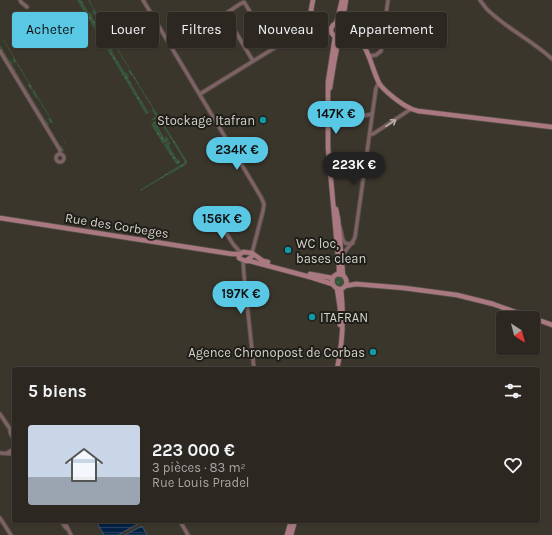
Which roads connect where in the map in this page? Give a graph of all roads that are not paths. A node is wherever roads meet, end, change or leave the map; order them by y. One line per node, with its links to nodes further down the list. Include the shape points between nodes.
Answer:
1 (20, 0): 2 (street, via 27,7)
2 (24, 0)
3 (144, 0): 23 (street)
4 (313, 0): 9 (street)
5 (342, 0): 13 (street)
6 (346, 0): 10 (street)
7 (388, 0): 19 (street, via 381,51 376,56)
8 (480, 0): 20 (street, via 505,24)
9 (310, 12)
10 (344, 12)
11 (336, 25): 13 (street)
12 (328, 26): 13 (street)
13 (333, 27): 14 (street, via 332,34)
14 (336, 36)
15 (336, 48): 30 (street, via 328,82)
16 (365, 48): 19 (street)
17 (273, 49): 21 (street); 21 (street, via 244,2 240,4 225,14)
18 (0, 51): 29 (street, via 60,150)
19 (369, 56): 22 (street)
20 (552, 58)
21 (253, 61): 23 (street)
22 (379, 83): 24 (street); 25 (street)
23 (200, 94): 35 (street, via 262,197 263,211)
24 (411, 109): 27 (street); 28 (street, one-way to 24)
25 (372, 114): 26 (street); 28 (street)
26 (354, 118)
27 (552, 127)
28 (370, 134): 34 (street)
29 (60, 154)
30 (333, 196): 33 (street); 38 (street, via 339,267)
31 (216, 217): 36 (street)
32 (0, 218): 36 (street, Rue des Corbeges)
33 (338, 219): 34 (street, via 344,241 347,244); 37 (street)
34 (353, 243): 37 (street)
35 (252, 253): 36 (street, via 246,252); 36 (street, via 250,258); 39 (street, via 263,261)
36 (242, 257): 40 (street); 46 (street)
37 (342, 259): 38 (street)
38 (343, 276): 39 (street, via 335,275); 41 (street); 42 (street, via 346,283)
39 (332, 278): 40 (street)
40 (332, 284): 42 (street, via 333,287)
41 (356, 284): 42 (street); 43 (street, via 457,295)
42 (341, 288): 47 (street, via 341,351)
43 (512, 311)
44 (540, 321): 45 (street)
45 (552, 325)
46 (254, 367)
47 (337, 367)
48 (0, 414): 49 (street)
49 (7, 425): 50 (street); 51 (street)
50 (12, 432)
51 (12, 436)
52 (12, 450): 54 (street)
53 (0, 453): 54 (street)
54 (7, 453): 55 (street)
55 (12, 454)
56 (0, 518): 63 (street)
57 (62, 523): 62 (street)
58 (65, 523): 62 (street)
59 (181, 523): 64 (street)
60 (290, 523): 65 (street)
61 (294, 523): 66 (street)
62 (70, 534)
63 (11, 535)
64 (188, 535)
65 (287, 535)
66 (291, 535)

